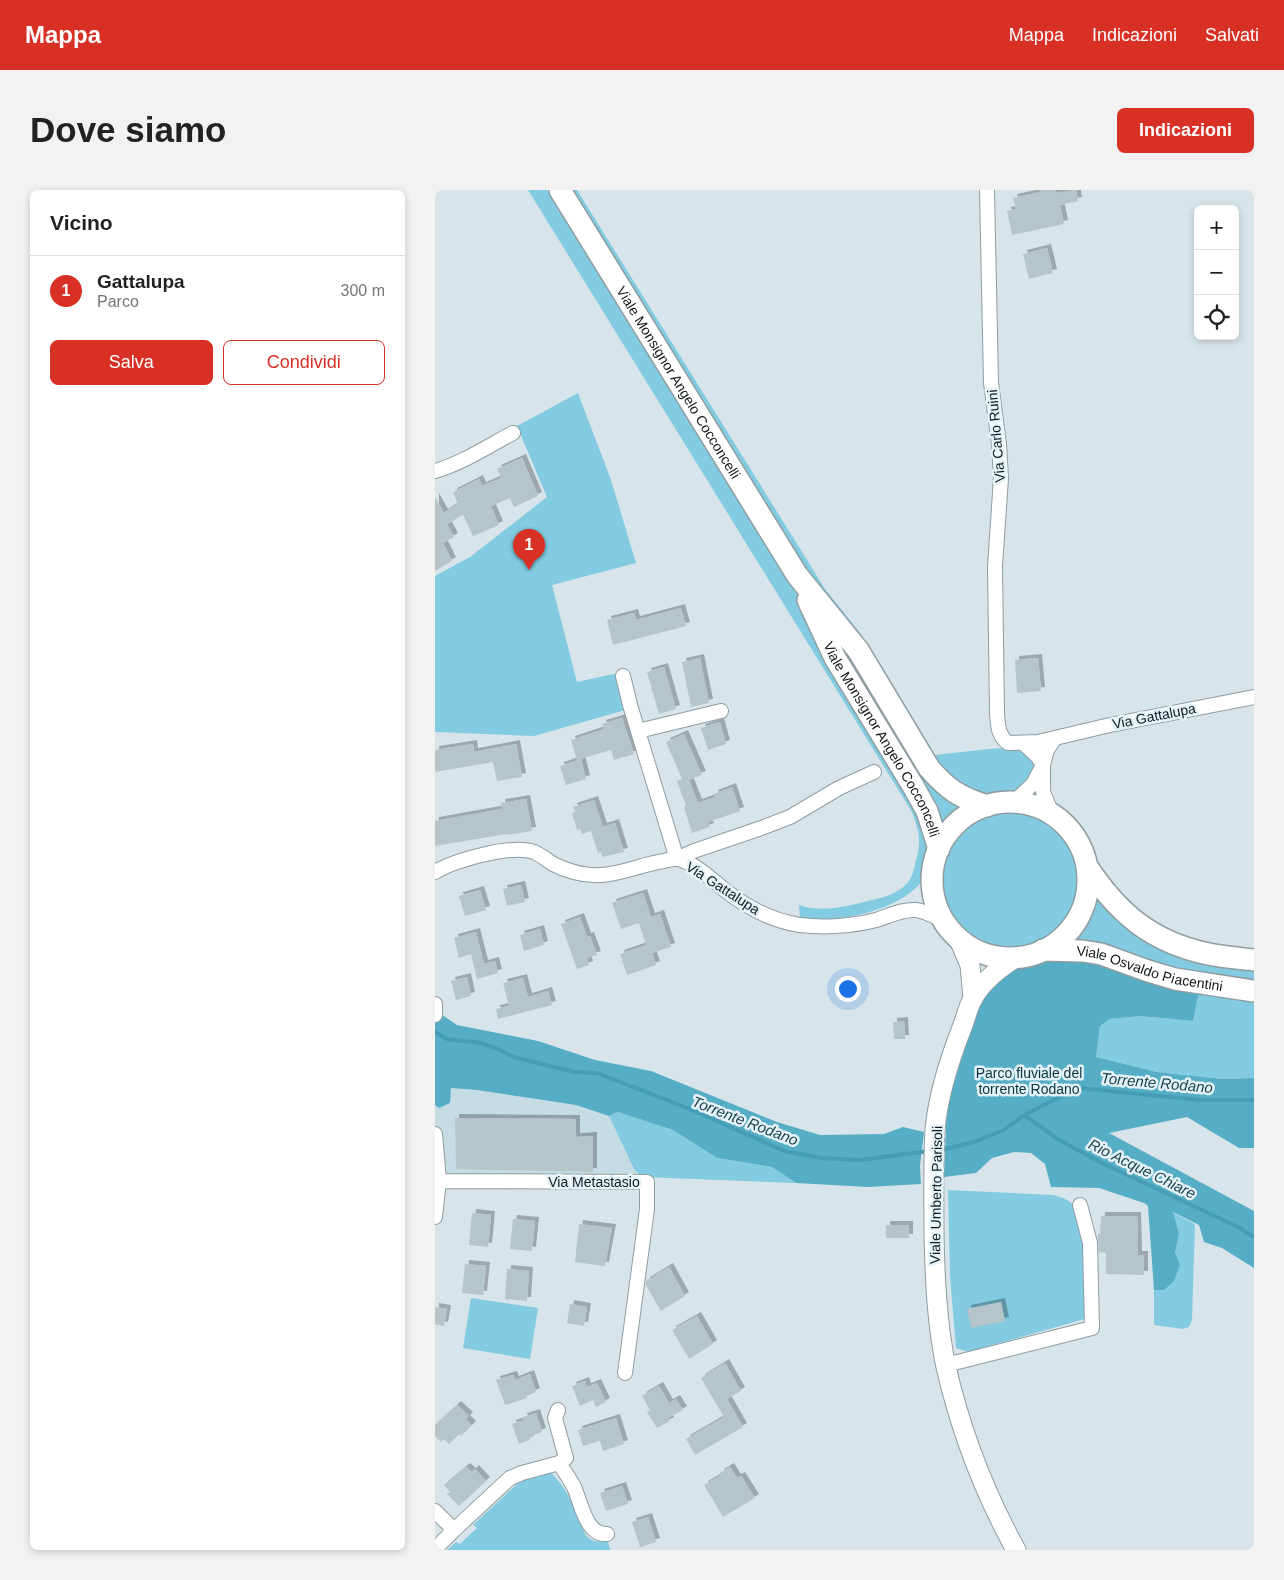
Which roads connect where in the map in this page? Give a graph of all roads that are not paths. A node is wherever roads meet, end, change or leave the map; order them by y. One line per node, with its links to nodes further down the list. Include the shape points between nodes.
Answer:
1 (560, 190): 5 (main road, Viale Monsignor Angelo Cocconcelli)
2 (987, 190): 11 (street, Via Carlo Ruini, via 991,382 1001,478 995,566 997,714 998,730)
3 (513, 433): 4 (street)
4 (435, 470)
5 (797, 575): 16 (main road, Viale Monsignor Angelo Cocconcelli, via 857,650 929,768 954,793); 18 (main road, Viale Monsignor Angelo Cocconcelli, via 835,658 927,812)
6 (623, 676): 9 (street)
7 (1254, 698): 10 (street, Via Gattalupa)
8 (721, 711): 9 (street)
9 (638, 731): 19 (street)
10 (1055, 738): 12 (street, Via Gattalupa); 13 (street)
11 (1003, 740): 12 (street, Via Gattalupa)
12 (1023, 743): 13 (street)
13 (1043, 765): 15 (street, via 1033,784); 17 (street, via 1043,792)
14 (874, 772): 19 (street, Via Gattalupa, via 790,817 694,850)
15 (1015, 802): 16 (main road); 17 (main road)
16 (987, 806): 18 (main road, via 958,822)
17 (1052, 814): 20 (main road, via 1073,833)
18 (939, 849): 22 (main road, via 933,878 935,898)
19 (677, 859): 21 (street, Via Gattalupa, via 601,875 579,873 533,852 513,850 477,856); 22 (street, Via Gattalupa, via 706,874 747,906 777,921 829,927 875,920 909,910 924,912)
20 (1088, 868): 24 (main road, via 1088,888 1078,919 1057,943); 26 (main road, Viale Osvaldo Piacentini, via 1122,912 1165,940 1206,954)
21 (435, 872)
22 (944, 921): 23 (main road)
23 (958, 937): 25 (main road, via 990,955); 28 (main road, Viale Umberto Parisoli, via 970,965)
24 (1043, 950): 25 (main road); 27 (main road, Viale Osvaldo Piacentini, via 1101,954 1175,979)
25 (1015, 958): 28 (main road, Viale Umberto Parisoli, via 994,972)
26 (1254, 960)
27 (1254, 991)
28 (973, 999): 35 (main road, Viale Umberto Parisoli, via 947,1070 935,1128 936,1290)
29 (435, 1004): 30 (street)
30 (435, 1014)
31 (435, 1134): 32 (street)
32 (439, 1181): 34 (street); 36 (street, Via Metastasio, via 647,1182 647,1208)
33 (1080, 1205): 35 (street, via 1090,1243 1092,1328)
34 (435, 1217)
35 (946, 1365): 43 (main road, Viale Umberto Parisoli, via 979,1474)
36 (625, 1373)
37 (558, 1410): 38 (street, via 555,1418 566,1458)
38 (559, 1463): 40 (street, via 510,1478); 41 (street, via 573,1484 591,1528)
39 (435, 1510): 40 (street)
40 (454, 1530): 42 (street)
41 (607, 1534)
42 (435, 1549)
43 (1016, 1550)

